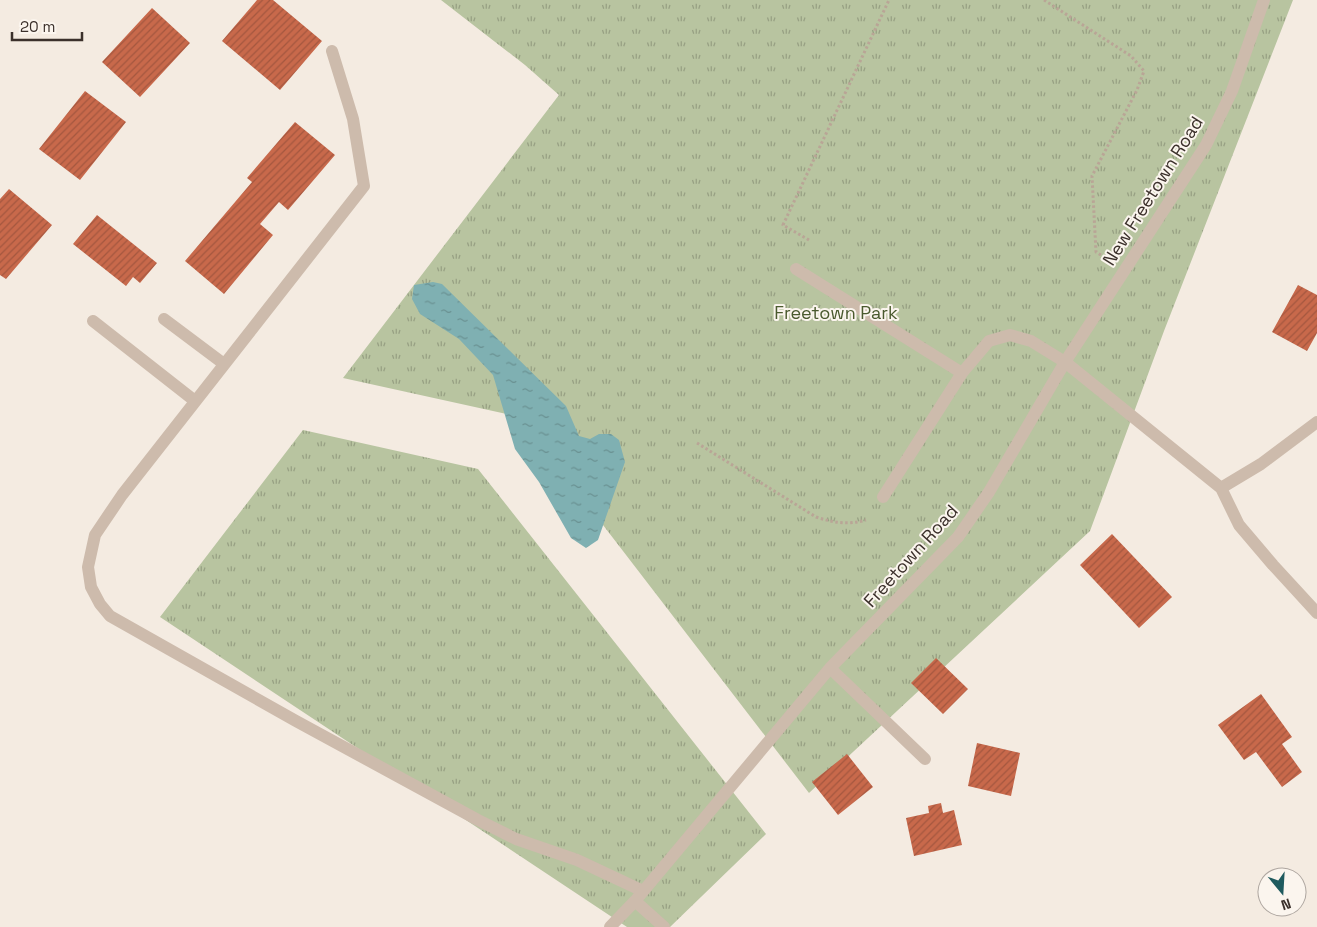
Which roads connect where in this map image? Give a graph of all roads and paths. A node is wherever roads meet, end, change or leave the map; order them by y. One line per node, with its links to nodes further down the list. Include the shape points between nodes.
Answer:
1 (889, 0): 5 (path, via 783,225)
2 (1044, 0): 7 (path, via 1131,56 1144,71 1092,176 1096,252)
3 (1264, 0): 7 (street, New Freetown Road, via 1232,91 1206,145)
4 (332, 51): 11 (street, via 353,119 364,186)
5 (808, 240)
6 (796, 269): 12 (street)
7 (1125, 270): 10 (street, New Freetown Road)
8 (164, 319): 11 (street)
9 (93, 321): 13 (street)
10 (1064, 362): 12 (street, via 1031,341 1010,335 989,341); 16 (street); 20 (street, Freetown Road, via 989,492 958,537)
11 (224, 364): 13 (street)
12 (962, 372): 17 (street)
13 (195, 401): 22 (street, via 122,494 96,535 88,566 91,587 110,616 478,820 516,840 577,860)
14 (1317, 422): 16 (street, via 1262,464)
15 (697, 443): 18 (path, via 816,517 835,523 852,524)
16 (1221, 488): 19 (street, via 1239,525)
17 (883, 497)
18 (866, 520)
19 (1317, 613)
20 (830, 668): 21 (street); 22 (street, Freetown Road)
21 (925, 759)
22 (639, 896): 23 (street, Freetown Road); 24 (street)
23 (610, 927)
24 (664, 927)

